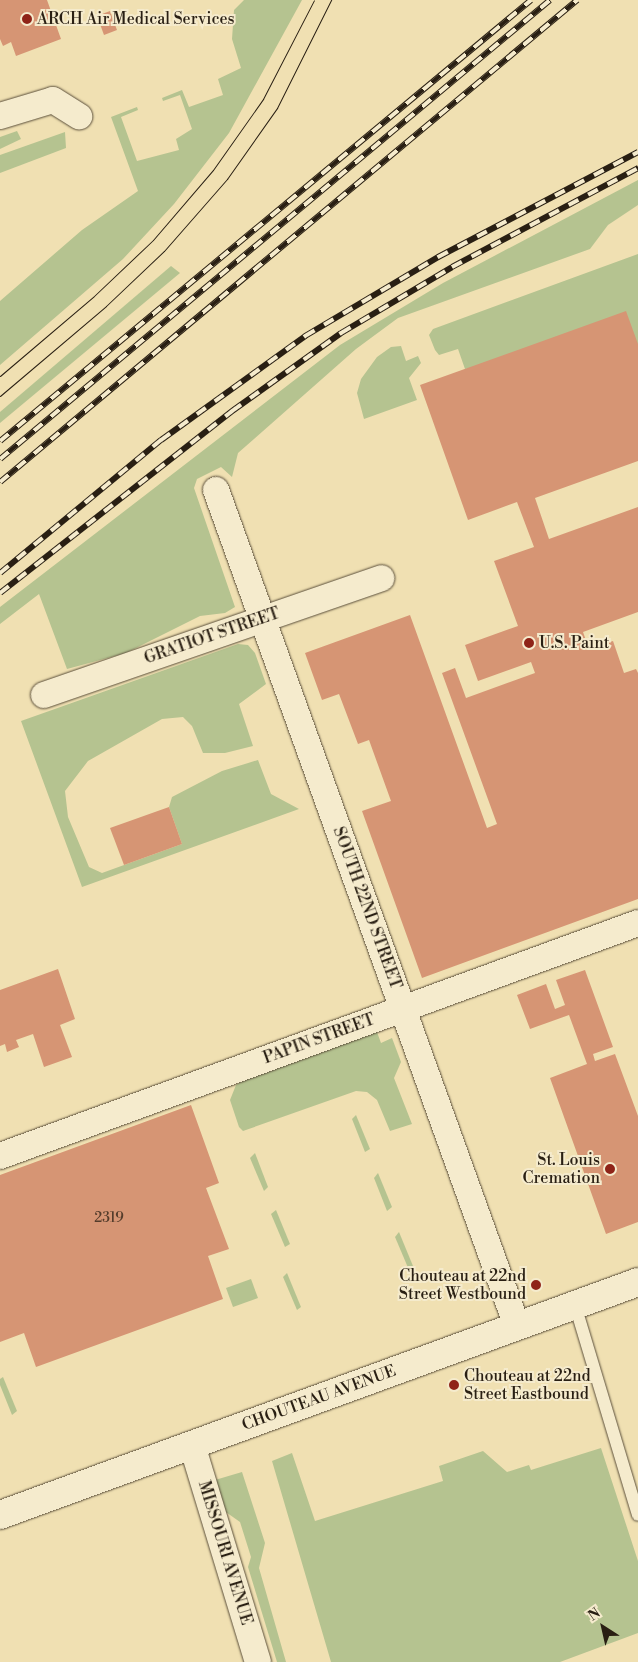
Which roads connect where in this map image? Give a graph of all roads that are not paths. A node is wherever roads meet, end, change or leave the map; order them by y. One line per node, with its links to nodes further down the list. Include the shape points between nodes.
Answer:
1 (0, 116): 2 (street, via 53,100)
2 (79, 116)
3 (216, 490): 5 (street, SOUTH 22ND STREET)
4 (381, 578): 5 (street, GRATIOT STREET)
5 (263, 619): 6 (street, GRATIOT STREET); 8 (street, SOUTH 22ND STREET)
6 (44, 695)
7 (638, 923): 8 (street, PAPIN STREET)
8 (403, 1008): 9 (street, PAPIN STREET); 12 (street, SOUTH 22ND STREET)
9 (0, 1156)
10 (638, 1282): 11 (main road, CHOUTEAU AVENUE)
11 (575, 1305): 12 (main road, CHOUTEAU AVENUE); 15 (lane)
12 (517, 1326): 13 (main road, CHOUTEAU AVENUE)
13 (192, 1445): 14 (main road, CHOUTEAU AVENUE); 16 (street, MISSOURI AVENUE)
14 (0, 1515)
15 (638, 1515)
16 (258, 1662)

